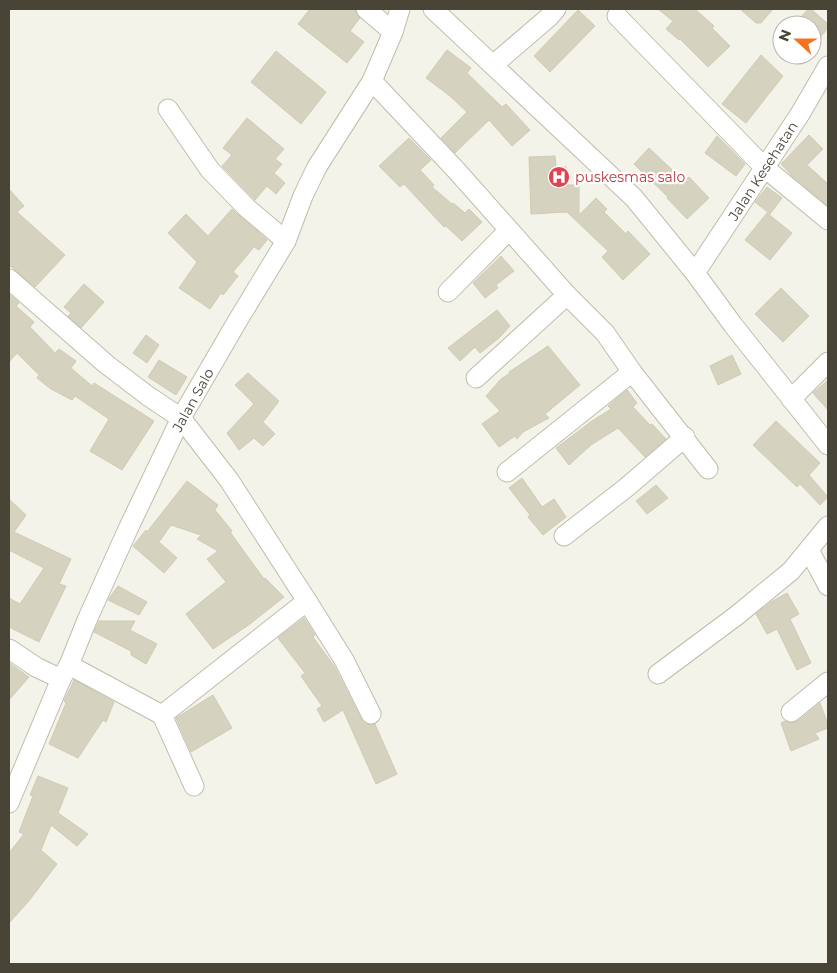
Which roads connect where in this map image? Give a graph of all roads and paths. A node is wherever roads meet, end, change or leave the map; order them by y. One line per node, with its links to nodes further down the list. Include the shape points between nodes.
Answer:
1 (366, 9): 6 (street)
2 (400, 9): 6 (street, Jalan Salo)
3 (433, 9): 7 (street)
4 (556, 9): 7 (street)
5 (618, 16): 11 (street)
6 (393, 32): 9 (street, Jalan Salo)
7 (493, 65): 15 (street, via 634,198)
8 (828, 66): 11 (street, Jalan Kesehatan)
9 (372, 80): 13 (street); 14 (street, Jalan Salo, via 317,167)
10 (168, 109): 14 (street, via 210,170 247,208)
11 (765, 168): 12 (street); 15 (street, Jalan Kesehatan)
12 (827, 217)
13 (509, 230): 17 (street); 18 (street)
14 (286, 241): 23 (street, Jalan Salo)
15 (695, 273): 22 (street)
16 (9, 279): 23 (street, via 106,364)
17 (448, 292)
18 (567, 295): 20 (street, via 605,333); 21 (street)
19 (828, 362): 22 (street)
20 (632, 372): 24 (street); 27 (street)
21 (476, 378)
22 (791, 399): 25 (street)
23 (181, 418): 32 (street, via 229,480); 34 (street, Jalan Salo)
24 (685, 437): 26 (street); 29 (street)
25 (828, 446)
26 (708, 469)
27 (507, 472)
28 (828, 526): 30 (street)
29 (564, 536)
30 (809, 550): 31 (street); 35 (street, via 774,585)
31 (828, 586)
32 (307, 601): 38 (street, via 344,660); 39 (street)
33 (9, 649): 34 (street, via 36,667)
34 (65, 672): 39 (street); 41 (street, Jalan Salo)
35 (658, 674)
36 (828, 682): 37 (street)
37 (791, 712)
38 (371, 714)
39 (162, 715): 40 (street)
40 (194, 786)
41 (9, 804)

